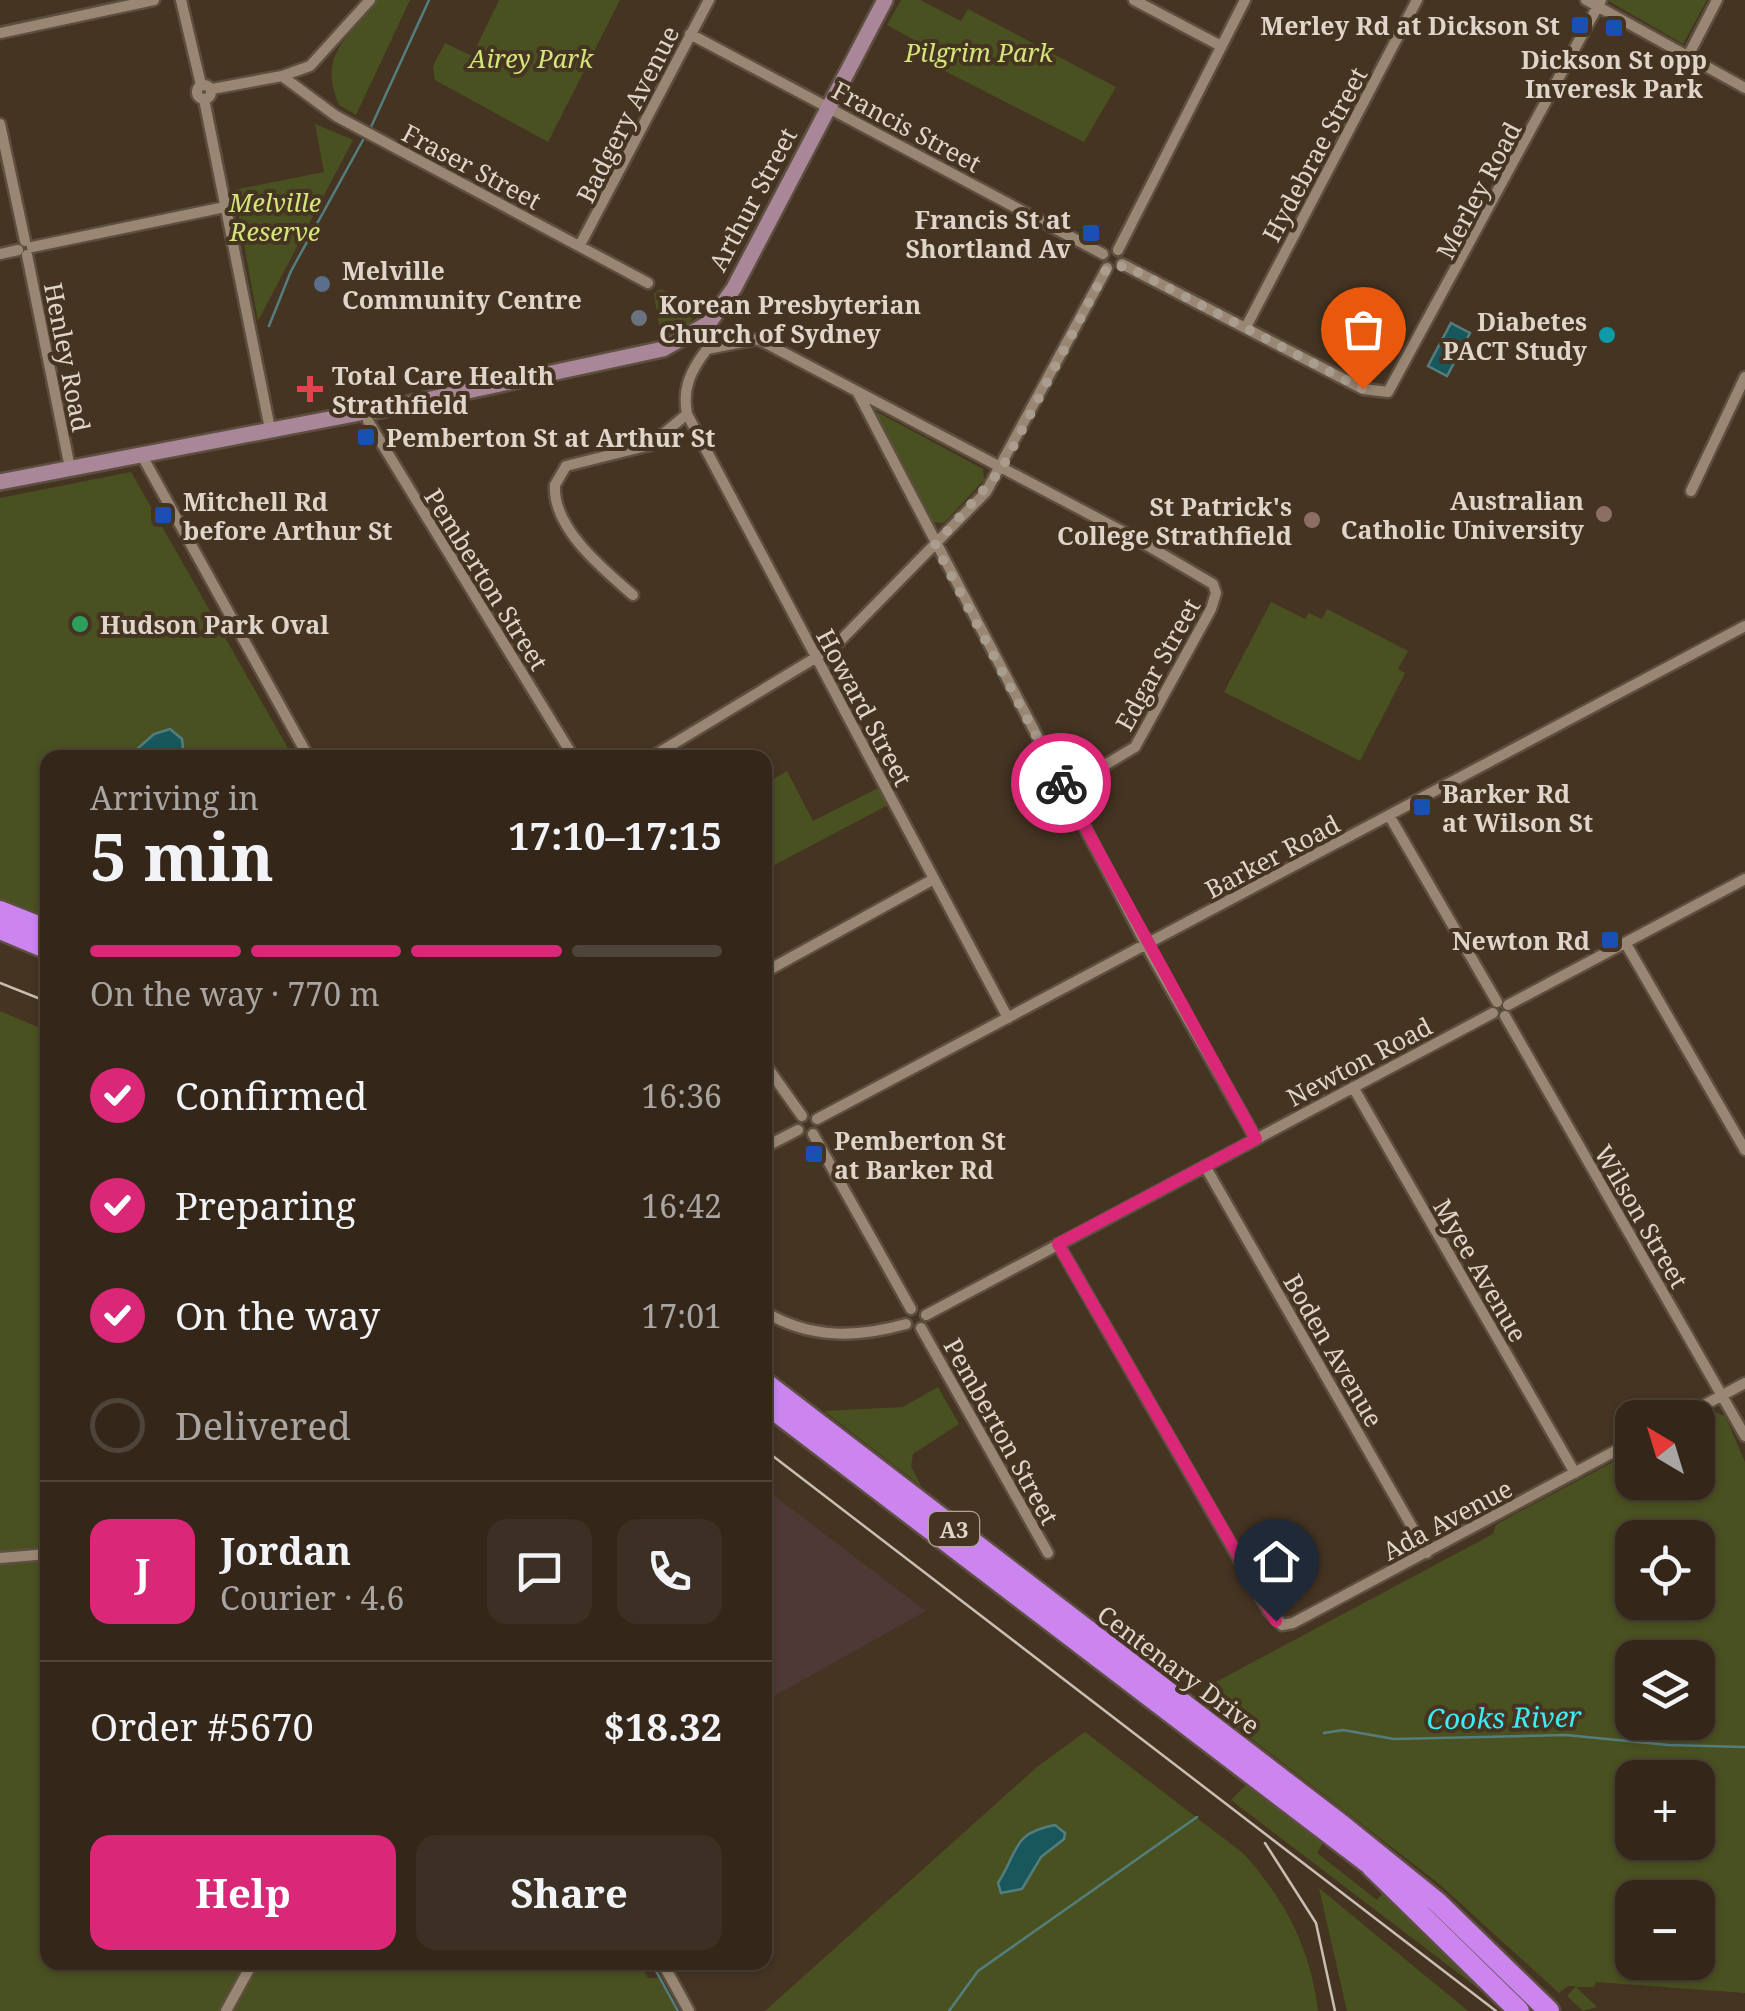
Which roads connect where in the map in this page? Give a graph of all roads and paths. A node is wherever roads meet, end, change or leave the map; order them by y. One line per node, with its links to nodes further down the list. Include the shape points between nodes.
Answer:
1 (154, 0): 12 (street)
2 (181, 0): 17 (street)
3 (370, 0): 16 (street, via 324,54)
4 (708, 0): 13 (street, Badgery Avenue)
5 (884, 0): 19 (main road, Arthur Street)
6 (1134, 0): 14 (street)
7 (1245, 0): 14 (street)
8 (1417, 0): 30 (street, Hydebrae Street)
9 (1586, 0): 11 (street)
10 (1717, 0): 15 (street)
11 (1599, 3): 15 (street); 30 (street, Merley Road, via 1399,378 1384,393 1363,389)
12 (0, 32)
13 (690, 34): 19 (street, Francis Street); 22 (street, Badgery Avenue)
14 (1221, 46): 24 (street)
15 (1688, 56): 18 (street)
16 (282, 76): 17 (street); 22 (street, Fraser Street, via 384,143)
17 (207, 87): 21 (street)
18 (1745, 88)
19 (829, 107): 26 (street, Francis Street); 34 (main road, Arthur Street, via 734,288 709,323 687,339)
20 (0, 124): 23 (street, Henley Road)
21 (224, 207): 23 (street); 35 (street)
22 (580, 246): 29 (street, Fraser Street)
23 (26, 248): 25 (street); 37 (street, Henley Road)
24 (1118, 250): 26 (street); 27 (street)
25 (0, 254)
26 (1104, 254): 28 (street)
27 (1122, 264): 28 (street); 30 (street)
28 (1107, 268): 38 (street)
29 (648, 283)
30 (1246, 327)
31 (1745, 377): 40 (street)
32 (858, 393): 33 (street, via 751,337 707,349 683,394); 38 (street); 41 (street)
33 (687, 414): 42 (street, via 650,445 566,466 555,485 561,512 592,558); 44 (street, Howard Street)
34 (368, 415): 35 (main road, Arthur Street); 46 (street, Pemberton Street)
35 (270, 428): 36 (main road, Arthur Street)
36 (141, 454): 37 (main road, Arthur Street); 45 (street)
37 (70, 468): 39 (main road, Arthur Street)
38 (1001, 470): 41 (street); 48 (street, Edgar Street, via 1209,580 1216,594 1135,747)
39 (0, 482)
40 (1691, 491)
41 (935, 545): 44 (street); 48 (street)
42 (634, 595)
43 (1745, 626): 49 (street, Barker Road)
44 (818, 659): 47 (street); 51 (street, Howard Street)
45 (305, 750)
46 (569, 750)
47 (664, 750)
48 (1065, 789): 55 (street)
49 (1390, 817): 55 (street, Barker Road); 59 (street, Wilson Street)
50 (1745, 879): 56 (street, Newton Road)
51 (932, 880): 58 (street); 60 (street, Howard Street)
52 (0, 911): 53 (highway)
53 (40, 927)
54 (0, 929): 57 (highway)
55 (1147, 944): 60 (street, Barker Road); 67 (street)
56 (1626, 944): 59 (street, Newton Road); 69 (street)
57 (40, 946)
58 (772, 968)
59 (1501, 1009): 62 (street, Newton Road); 79 (street, Wilson Street)
60 (1008, 1018): 64 (street, Barker Road)
61 (772, 1074): 63 (street)
62 (1353, 1087): 67 (street, Newton Road); 84 (street, Myee Avenue)
63 (802, 1116): 64 (street); 65 (street)
64 (817, 1119): 66 (street)
65 (798, 1130): 66 (street); 68 (street)
66 (813, 1134): 72 (street)
67 (1256, 1139): 70 (street, Newton Road)
68 (772, 1143)
69 (1745, 1150)
70 (1205, 1166): 71 (street, Newton Road); 85 (street, Boden Avenue)
71 (1058, 1244): 73 (street, Newton Road); 85 (street, Ada Avenue, via 1278,1624 1293,1624)
72 (911, 1309): 73 (street); 75 (street)
73 (926, 1314): 76 (street)
74 (772, 1315): 75 (street, via 836,1335)
75 (906, 1324): 76 (street)
76 (922, 1328): 86 (street, Pemberton Street)
77 (1745, 1383): 79 (street)
78 (772, 1388): 89 (highway, Centenary Drive / A3)
79 (1722, 1396): 80 (street); 82 (street, Wilson Street)
80 (1714, 1400)
81 (772, 1408): 89 (highway, Centenary Drive / A3)
82 (1745, 1436)
83 (1615, 1451): 84 (street, Ada Avenue)
84 (1575, 1473): 85 (street, Ada Avenue)
85 (1427, 1553)
86 (1048, 1554)
87 (40, 1555): 88 (street)
88 (0, 1558)
89 (1242, 1757): 90 (highway, Centenary Drive / A3)
90 (1377, 1862): 93 (highway, Centenary Drive / A3); 96 (highway); 97 (highway, via 1404,1866)
91 (249, 1970): 94 (street)
92 (666, 1970): 95 (street)
93 (1542, 2009)
94 (226, 2011)
95 (688, 2011)
96 (1519, 2011)
97 (1564, 2011)

